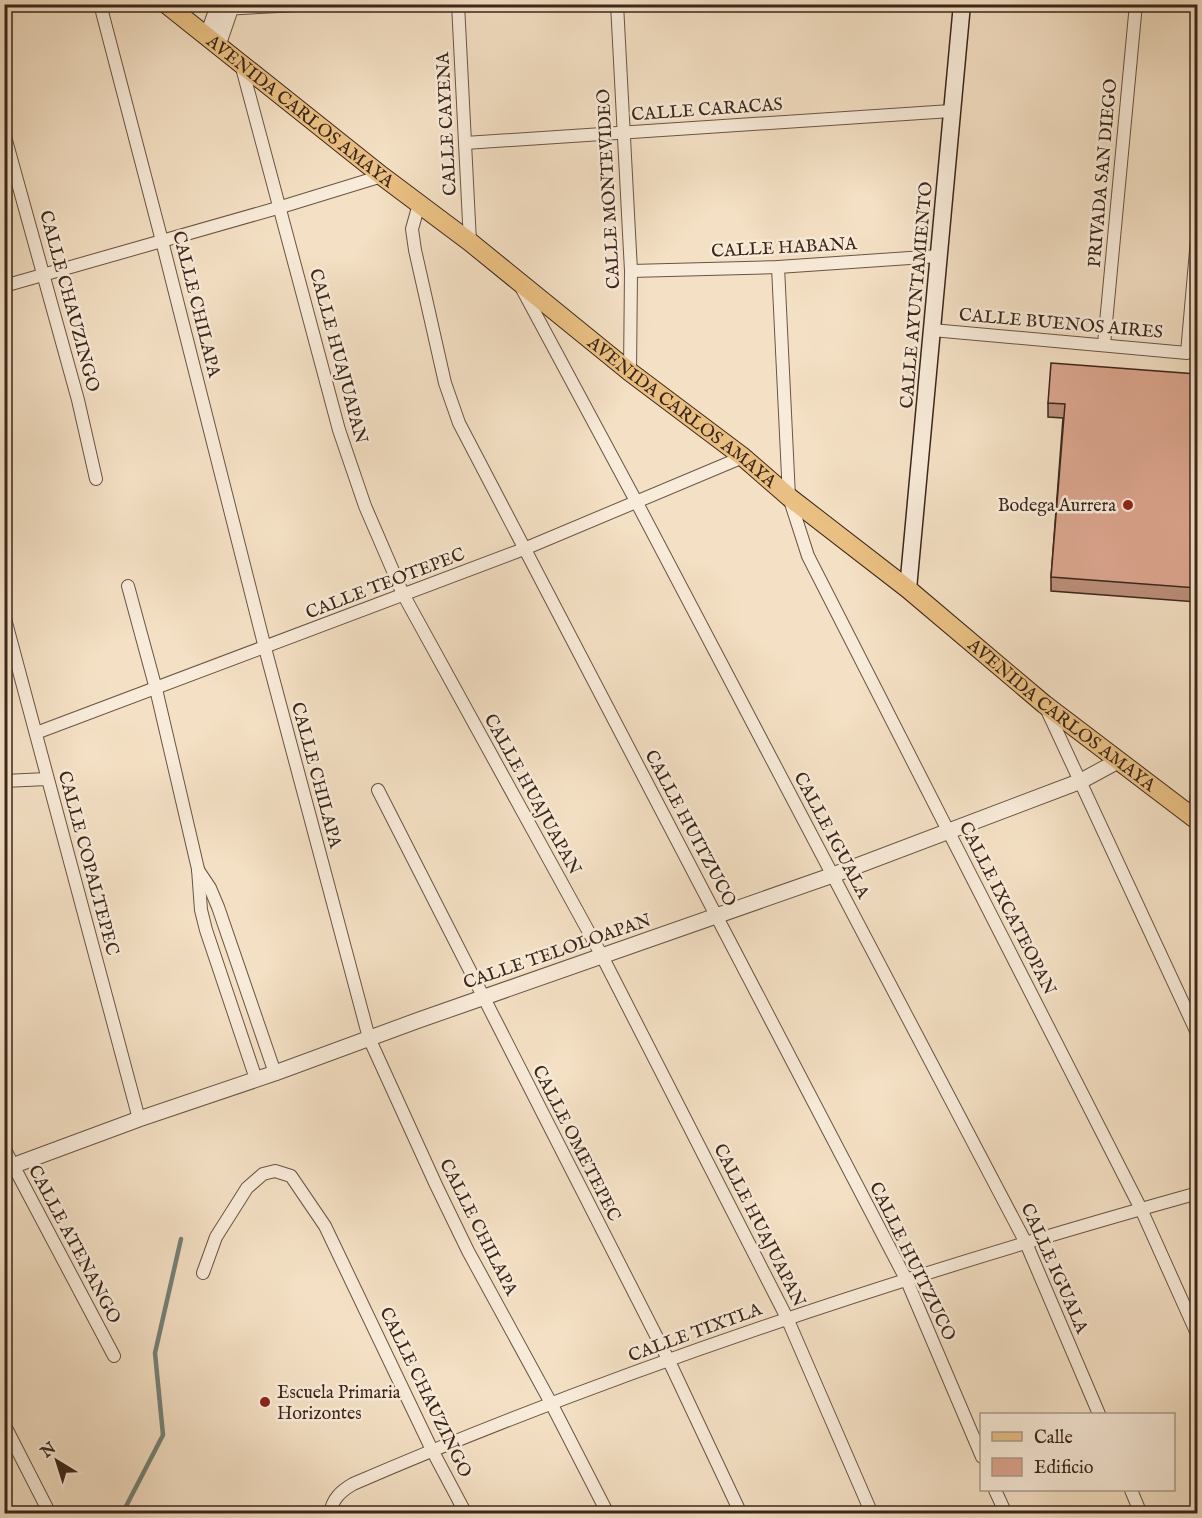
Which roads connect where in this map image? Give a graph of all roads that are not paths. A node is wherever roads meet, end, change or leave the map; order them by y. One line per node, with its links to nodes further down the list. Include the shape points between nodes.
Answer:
1 (100, 4): 19 (street, CALLE CHILAPA)
2 (166, 4): 9 (main road, AVENIDA CARLOS AMAYA)
3 (317, 4): 8 (street)
4 (458, 4): 14 (street, CALLE CAYENA)
5 (617, 4): 12 (street, CALLE MONTEVIDEO)
6 (962, 4): 11 (main road, CALLE AYUNTAMIENTO)
7 (1136, 4): 28 (street, PRIVADA SAN DIEGO)
8 (225, 7): 9 (street)
9 (213, 41): 10 (main road, AVENIDA CARLOS AMAYA)
10 (241, 63): 15 (main road, AVENIDA CARLOS AMAYA); 17 (street, CALLE HUAJUAPAN)
11 (951, 111): 12 (street, CALLE CARACAS); 21 (main road, CALLE AYUNTAMIENTO)
12 (624, 132): 14 (street, CALLE CARACAS); 23 (street, CALLE MONTEVIDEO)
13 (4, 133): 24 (street, CALLE CHAUZINGO)
14 (465, 143): 20 (street, CALLE CAYENA)
15 (382, 176): 16 (main road, AVENIDA CARLOS AMAYA); 17 (street)
16 (419, 204): 20 (main road, AVENIDA CARLOS AMAYA); 34 (street, CALLE HUITZUCO, via 412,229 415,250 445,383 459,423)
17 (281, 207): 19 (street); 37 (street, CALLE HUAJUAPAN, via 339,430 365,506)
18 (1197, 228): 28 (street, CALLE BUENOS AIRES, via 1187,353)
19 (162, 241): 24 (street); 39 (street, CALLE CHILAPA)
20 (470, 242): 25 (main road, AVENIDA CARLOS AMAYA)
21 (939, 256): 22 (street, CALLE HABANA); 27 (main road, CALLE AYUNTAMIENTO)
22 (778, 267): 23 (street, CALLE HABANA); 32 (street, CALLE IXCATEOPAN)
23 (631, 270): 29 (street, CALLE MONTEVIDEO)
24 (45, 274): 26 (street); 31 (street, CALLE CHAUZINGO)
25 (517, 280): 29 (main road, AVENIDA CARLOS AMAYA); 33 (street, CALLE IGUALA)
26 (4, 286)
27 (932, 330): 28 (street, CALLE BUENOS AIRES); 36 (main road, CALLE AYUNTAMIENTO)
28 (1104, 344)
29 (630, 372): 30 (main road, AVENIDA CARLOS AMAYA)
30 (743, 457): 32 (main road, AVENIDA CARLOS AMAYA); 33 (street, CALLE TEOTEPEC)
31 (96, 479)
32 (789, 497): 36 (main road, AVENIDA CARLOS AMAYA); 50 (street, CALLE IXCATEOPAN, via 820,582)
33 (637, 503): 34 (street, CALLE TEOTEPEC); 52 (street, CALLE IGUALA)
34 (524, 549): 37 (street, CALLE TEOTEPEC); 53 (street, CALLE HUITZUCO)
35 (128, 586): 40 (street)
36 (908, 589): 41 (main road, AVENIDA CARLOS AMAYA)
37 (403, 594): 39 (street, CALLE TEOTEPEC); 54 (street, CALLE HUAJUAPAN)
38 (4, 615): 42 (street, CALLE COPALTEPEC)
39 (265, 648): 40 (street, CALLE TEOTEPEC); 57 (street, CALLE CHILAPA)
40 (156, 689): 42 (street, CALLE TEOTEPEC); 51 (street)
41 (1044, 704): 43 (main road, AVENIDA CARLOS AMAYA); 45 (street)
42 (36, 733): 44 (street, CALLE COPALTEPEC)
43 (1118, 761): 45 (street, CALLE TELOLOAPAN); 49 (main road, AVENIDA CARLOS AMAYA)
44 (47, 779): 46 (street); 60 (street, CALLE COPALTEPEC)
45 (1081, 780): 50 (street, CALLE TELOLOAPAN); 56 (street)
46 (4, 781)
47 (1197, 785): 49 (street)
48 (378, 790): 55 (street, CALLE OMETEPEC)
49 (1196, 820)
50 (948, 832): 52 (street, CALLE TELOLOAPAN); 64 (street, CALLE IXCATEOPAN)
51 (198, 869): 58 (street, via 218,907); 59 (street, via 206,930)
52 (833, 874): 53 (street, CALLE TELOLOAPAN); 65 (street, CALLE IGUALA)
53 (717, 916): 54 (street, CALLE TELOLOAPAN); 67 (street, CALLE HUITZUCO)
54 (602, 956): 55 (street, CALLE TELOLOAPAN); 68 (street, CALLE HUAJUAPAN)
55 (483, 998): 57 (street, CALLE TELOLOAPAN); 71 (street, CALLE OMETEPEC)
56 (1197, 1035)
57 (369, 1038): 58 (street, CALLE TELOLOAPAN); 72 (street, CALLE CHILAPA, via 468,1251)
58 (275, 1073): 59 (street, CALLE TELOLOAPAN)
59 (256, 1079): 60 (street, CALLE TELOLOAPAN)
60 (139, 1119): 62 (street, CALLE TELOLOAPAN)
61 (4, 1148): 62 (street, CALLE ATENANGO)
62 (9, 1167): 70 (street, CALLE ATENANGO)
63 (1197, 1193): 64 (street, CALLE TIXTLA)
64 (1141, 1209): 65 (street, CALLE TIXTLA); 69 (street, CALLE IXCATEOPAN)
65 (1026, 1243): 67 (street, CALLE TIXTLA); 73 (street, CALLE IGUALA)
66 (203, 1274): 75 (street, CALLE CHAUZINGO, via 216,1236 247,1188 263,1174 275,1171 291,1176 325,1226)
67 (907, 1281): 68 (street, CALLE TIXTLA); 76 (street, CALLE HUITZUCO)
68 (787, 1318): 71 (street, CALLE TIXTLA); 84 (street, CALLE HUAJUAPAN)
69 (1197, 1336)
70 (114, 1356)
71 (669, 1361): 72 (street, CALLE TIXTLA); 83 (street, CALLE OMETEPEC)
72 (552, 1405): 75 (street, CALLE TIXTLA); 82 (street, CALLE CHILAPA)
73 (1099, 1413)
74 (4, 1424): 79 (street)
75 (432, 1450): 80 (street, CALLE TIXTLA, via 344,1490 334,1500); 81 (street, CALLE CHAUZINGO)
76 (980, 1455)
77 (995, 1491): 85 (street)
78 (1131, 1491): 86 (street)
79 (50, 1514)
80 (330, 1514)
81 (466, 1514)
82 (608, 1514)
83 (741, 1514)
84 (872, 1514)
85 (1006, 1514)
86 (1141, 1514)

